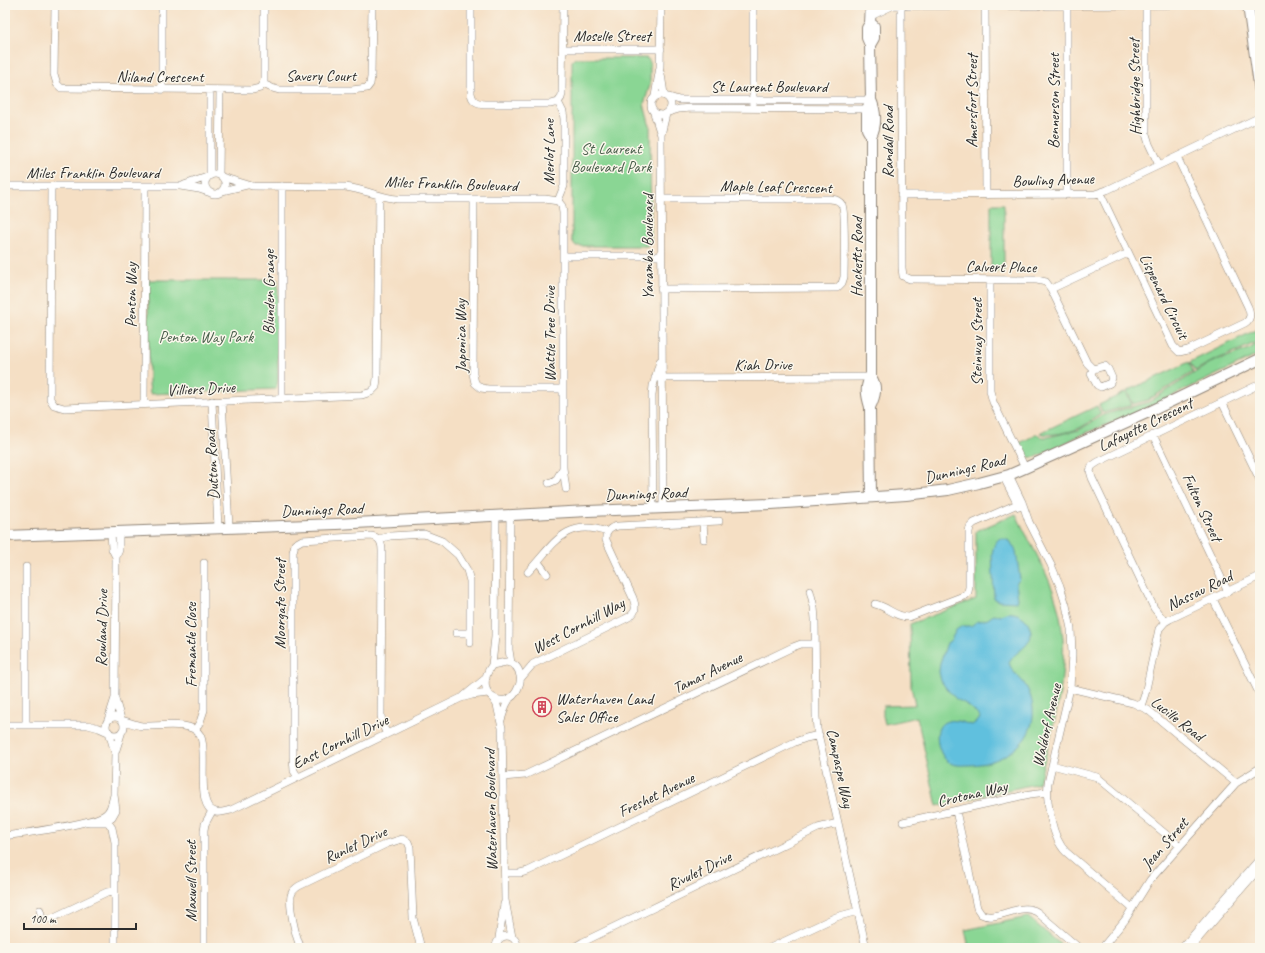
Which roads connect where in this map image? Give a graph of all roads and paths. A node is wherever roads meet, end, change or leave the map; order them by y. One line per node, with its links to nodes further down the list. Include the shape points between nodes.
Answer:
1 (55, 5): 22 (street, Niland Crescent, via 54,74 58,86 67,89)
2 (162, 5): 22 (street)
3 (264, 5): 21 (street)
4 (372, 5): 21 (street, Savery Court, via 371,77 367,88 279,90)
5 (471, 5): 29 (street, via 473,100 484,104)
6 (563, 5): 17 (street)
7 (661, 5): 18 (street)
8 (753, 5): 28 (street)
9 (871, 5): 16 (street, Hacketts Road)
10 (896, 5): 13 (street); 16 (street); 49 (street, Randall Road)
11 (1173, 5): 15 (street)
12 (1248, 5): 20 (street)
13 (985, 6): 14 (street); 50 (street, Amersfort Street)
14 (1067, 6): 15 (street); 51 (street, Bennerson Street)
15 (1146, 6): 37 (street, Highbridge Street, via 1146,134)
16 (869, 22): 30 (street, Hacketts Road, via 874,26 874,38 870,45)
17 (563, 49): 18 (street, Moselle Street); 29 (street, via 562,94)
18 (661, 49): 19 (street)
19 (660, 68): 26 (street); 27 (street)
20 (1259, 80): 25 (street)
21 (263, 84): 24 (street, Niland Crescent, via 254,90)
22 (162, 90): 23 (street, Niland Crescent)
23 (210, 90): 24 (street, Niland Crescent); 38 (street)
24 (220, 90): 39 (street)
25 (1260, 92)
26 (655, 96): 27 (street); 32 (street, via 651,101)
27 (666, 96): 28 (street, St Laurent Boulevard, via 684,100); 33 (street, via 672,103)
28 (753, 100): 30 (street, St Laurent Boulevard); 31 (street)
29 (558, 102): 55 (street, Merlot Lane, via 564,119 564,190)
30 (871, 106): 31 (street, St Laurent Boulevard); 65 (street, Hacketts Road, via 874,130 871,136)
31 (753, 109): 33 (street, St Laurent Boulevard, via 685,108)
32 (654, 113): 33 (street); 35 (street, Yaramba Boulevard)
33 (667, 113): 35 (street, Yaramba Boulevard)
34 (1260, 117): 36 (street, Bowling Avenue)
35 (661, 135): 54 (street, Yaramba Boulevard)
36 (1177, 157): 37 (street, Bowling Avenue); 56 (street, Lispenard Circuit, via 1248,307 1250,317 1244,323 1188,350 1177,351 1172,346)
37 (1159, 165): 48 (street, Bowling Avenue)
38 (208, 176): 39 (street); 44 (street, Miles Franklin Boulevard); 47 (street, via 204,186)
39 (221, 176): 40 (street, Miles Franklin Boulevard); 46 (street, via 225,186)
40 (248, 185): 45 (street, Miles Franklin Boulevard); 46 (street, Miles Franklin Boulevard)
41 (5, 186): 42 (street, Miles Franklin Boulevard)
42 (51, 186): 43 (street, Miles Franklin Boulevard); 73 (street, Villiers Drive, via 51,401 60,408)
43 (144, 186): 44 (street, Miles Franklin Boulevard); 73 (street, Penton Way)
44 (180, 186): 47 (street, Miles Franklin Boulevard)
45 (282, 186): 52 (street, Miles Franklin Boulevard, via 345,187); 69 (street, Blunden Grange)
46 (222, 191): 47 (street, via 213,194)
47 (208, 192)
48 (1100, 193): 51 (street, Bowling Avenue); 56 (street, Lispenard Circuit)
49 (901, 195): 50 (street, Bowling Avenue); 59 (street, Randall Road)
50 (986, 195): 51 (street, Bowling Avenue)
51 (1067, 195)
52 (379, 196): 53 (street, Miles Franklin Boulevard, via 397,199); 69 (street, Villiers Drive, via 376,387 362,395)
53 (474, 199): 55 (street, Miles Franklin Boulevard); 68 (street, Japonica Way, via 475,383 484,388)
54 (661, 200): 58 (street, Yaramba Boulevard); 61 (street, Maple Leaf Crescent, via 837,200 841,203 844,213 844,277 837,288)
55 (558, 201): 57 (street, Wattle Tree Drive, via 562,209)
56 (1128, 253): 62 (street)
57 (563, 256): 58 (street); 68 (street, Wattle Tree Drive)
58 (661, 256): 61 (street, Yaramba Boulevard)
59 (904, 277): 60 (street, Calvert Place, via 910,280)
60 (990, 280): 62 (street, Calvert Place, via 1041,280); 76 (street, Steinway Street, via 990,392)
61 (661, 289): 66 (street, Yaramba Boulevard)
62 (1052, 289): 64 (street, Calvert Place)
63 (1260, 359): 76 (street, Dunnings Road)
64 (1092, 369)
65 (871, 377): 66 (street, Kiah Drive); 81 (street, Hacketts Road, via 875,383 875,397 870,407)
66 (659, 378): 83 (street, Yaramba Boulevard)
67 (1260, 384): 72 (street, Lafayette Crescent)
68 (563, 389): 75 (street, Wattle Tree Drive)
69 (282, 398): 71 (street, Villiers Drive)
70 (212, 401): 71 (street, Villiers Drive); 73 (street, Villiers Drive); 89 (street, Dutton Road)
71 (222, 401): 88 (street, Dutton Road)
72 (1222, 402): 74 (street, Lafayette Crescent); 78 (street)
73 (144, 404)
74 (1153, 435): 102 (street, Fulton Street); 105 (street, Lafayette Crescent, via 1098,462 1090,471 1154,608)
75 (563, 468): 79 (street, via 559,477); 80 (street, Wattle Tree Drive)
76 (1025, 468): 77 (street, Dunnings Road)
77 (1006, 476): 81 (street, Dunnings Road, via 948,490); 82 (street, Waldorf Avenue)
78 (1260, 480)
79 (549, 483)
80 (566, 489)
81 (871, 497): 83 (street, Dunnings Road)
82 (1019, 503): 104 (street, via 970,527 969,587 966,595 909,616 900,616); 115 (street, Waldorf Avenue, via 1056,576 1066,605 1072,643)
83 (658, 508): 84 (street, Dunnings Road)
84 (510, 514): 85 (street, Dunnings Road); 110 (street, via 509,650)
85 (496, 515): 88 (street, Dunnings Road); 112 (street, via 495,637)
86 (719, 521): 87 (street)
87 (703, 522): 91 (street, via 618,526); 93 (street)
88 (229, 527): 89 (street, Dunnings Road)
89 (218, 528): 90 (street, Dunnings Road)
90 (115, 532): 92 (street, Dunnings Road); 118 (street, Rowland Drive, via 120,544 116,557)
91 (607, 532): 95 (street, via 590,527 572,529 563,534); 111 (street, West Cornhill Way, via 606,542 633,598 636,609 634,614)
92 (5, 536)
93 (704, 539)
94 (379, 540): 107 (street, via 390,536 424,534 442,541 458,556 466,566 470,581); 132 (street, via 382,545 381,716); 137 (street, Moorgate Street, via 371,536 307,539 298,542 294,548 293,757 294,771)
95 (538, 562): 98 (street); 99 (street)
96 (204, 563): 129 (street, Fremantle Close, via 204,710)
97 (26, 567): 126 (street)
98 (528, 572)
99 (547, 574)
100 (1260, 576): 102 (street, Nassau Road)
101 (810, 591): 109 (street, Campaspe Way, via 815,613)
102 (1228, 592): 103 (street, Nassau Road)
103 (1212, 599): 105 (street, Nassau Road); 117 (street)
104 (875, 604)
105 (1165, 622): 121 (street, Nassau Road, via 1157,636)
106 (456, 633): 107 (street)
107 (470, 633): 108 (street)
108 (470, 643)
109 (815, 644): 133 (street, Campaspe Way, via 816,717); 138 (street, Tamar Avenue, via 793,647 525,775)
110 (513, 664): 111 (street, West Cornhill Way); 112 (street, via 500,662); 114 (street, via 519,670)
111 (533, 664): 114 (street, West Cornhill Way)
112 (492, 665): 113 (street)
113 (486, 678): 116 (street, via 485,686); 119 (street, East Cornhill Drive)
114 (521, 678): 120 (street, via 516,692)
115 (1070, 688): 121 (street, Lucille Road); 135 (street, Waldorf Avenue)
116 (490, 695): 119 (street, East Cornhill Drive); 120 (street, via 503,700); 124 (street, Waterhaven Boulevard, via 497,705)
117 (1260, 695)
118 (115, 698): 122 (street, Rowland Drive); 123 (street, Rowland Drive)
119 (461, 698): 132 (street, East Cornhill Drive)
120 (510, 698): 124 (street, Waterhaven Boulevard)
121 (1141, 706): 139 (street, Lucille Road, via 1160,718)
122 (121, 719): 123 (street, via 114,717); 128 (street); 130 (street, via 124,724)
123 (108, 720): 127 (street); 131 (street, via 106,727)
124 (501, 720): 138 (street, Waterhaven Boulevard)
125 (5, 725): 126 (street)
126 (26, 725): 127 (street)
127 (88, 725): 131 (street)
128 (142, 726): 129 (street, via 189,724); 130 (street)
129 (196, 728): 142 (street, via 204,732 206,737 201,804 205,811)
130 (122, 731): 131 (street, via 117,734); 134 (street)
131 (109, 732): 134 (street)
132 (387, 734): 137 (street, East Cornhill Drive)
133 (819, 735): 145 (street, Campaspe Way); 149 (street, Freshet Avenue, via 795,742 528,871)
134 (114, 753): 143 (street, via 114,795)
135 (1052, 765): 140 (street, Waldorf Avenue); 147 (street, via 1097,777)
136 (1260, 768): 139 (street, Jean Street)
137 (298, 777): 142 (street, East Cornhill Drive, via 221,816)
138 (503, 777): 149 (street, Waterhaven Boulevard)
139 (1236, 783): 147 (street, Jean Street)
140 (1047, 792): 141 (street, Crotona Way); 152 (street, Waldorf Avenue, via 1059,845)
141 (956, 811): 144 (street, Crotona Way); 165 (street, via 977,908 981,914 988,916 1030,909 1037,912)
142 (211, 813): 158 (street, Maxwell Street, via 204,830)
143 (106, 818): 146 (street); 150 (street, via 112,828 115,842)
144 (903, 822)
145 (838, 823): 154 (street, Campaspe Way); 162 (street, Rivulet Drive, via 818,828)
146 (5, 836)
147 (1180, 846): 152 (street, Jean Street)
148 (1260, 863): 167 (highway)
149 (505, 873): 151 (street, Waterhaven Boulevard)
150 (115, 891): 153 (street, via 107,892 50,919 42,918); 157 (street)
151 (505, 900): 155 (street, Waterhaven Boulevard); 156 (street, Waterhaven Boulevard)
152 (1132, 908): 166 (street, Jean Street)
153 (40, 910)
154 (858, 911): 163 (street, via 836,917); 164 (street, Campaspe Way)
155 (497, 943): 156 (street, via 506,936); 161 (street)
156 (517, 944)
157 (115, 948)
158 (204, 948)
159 (301, 948): 160 (street, Runlet Drive, via 292,915 293,891 386,844 402,839 408,842 410,847 413,918)
160 (421, 948)
161 (489, 948)
162 (573, 948)
163 (770, 948)
164 (866, 948)
165 (1079, 948)
166 (1102, 948)
167 (1186, 948)

